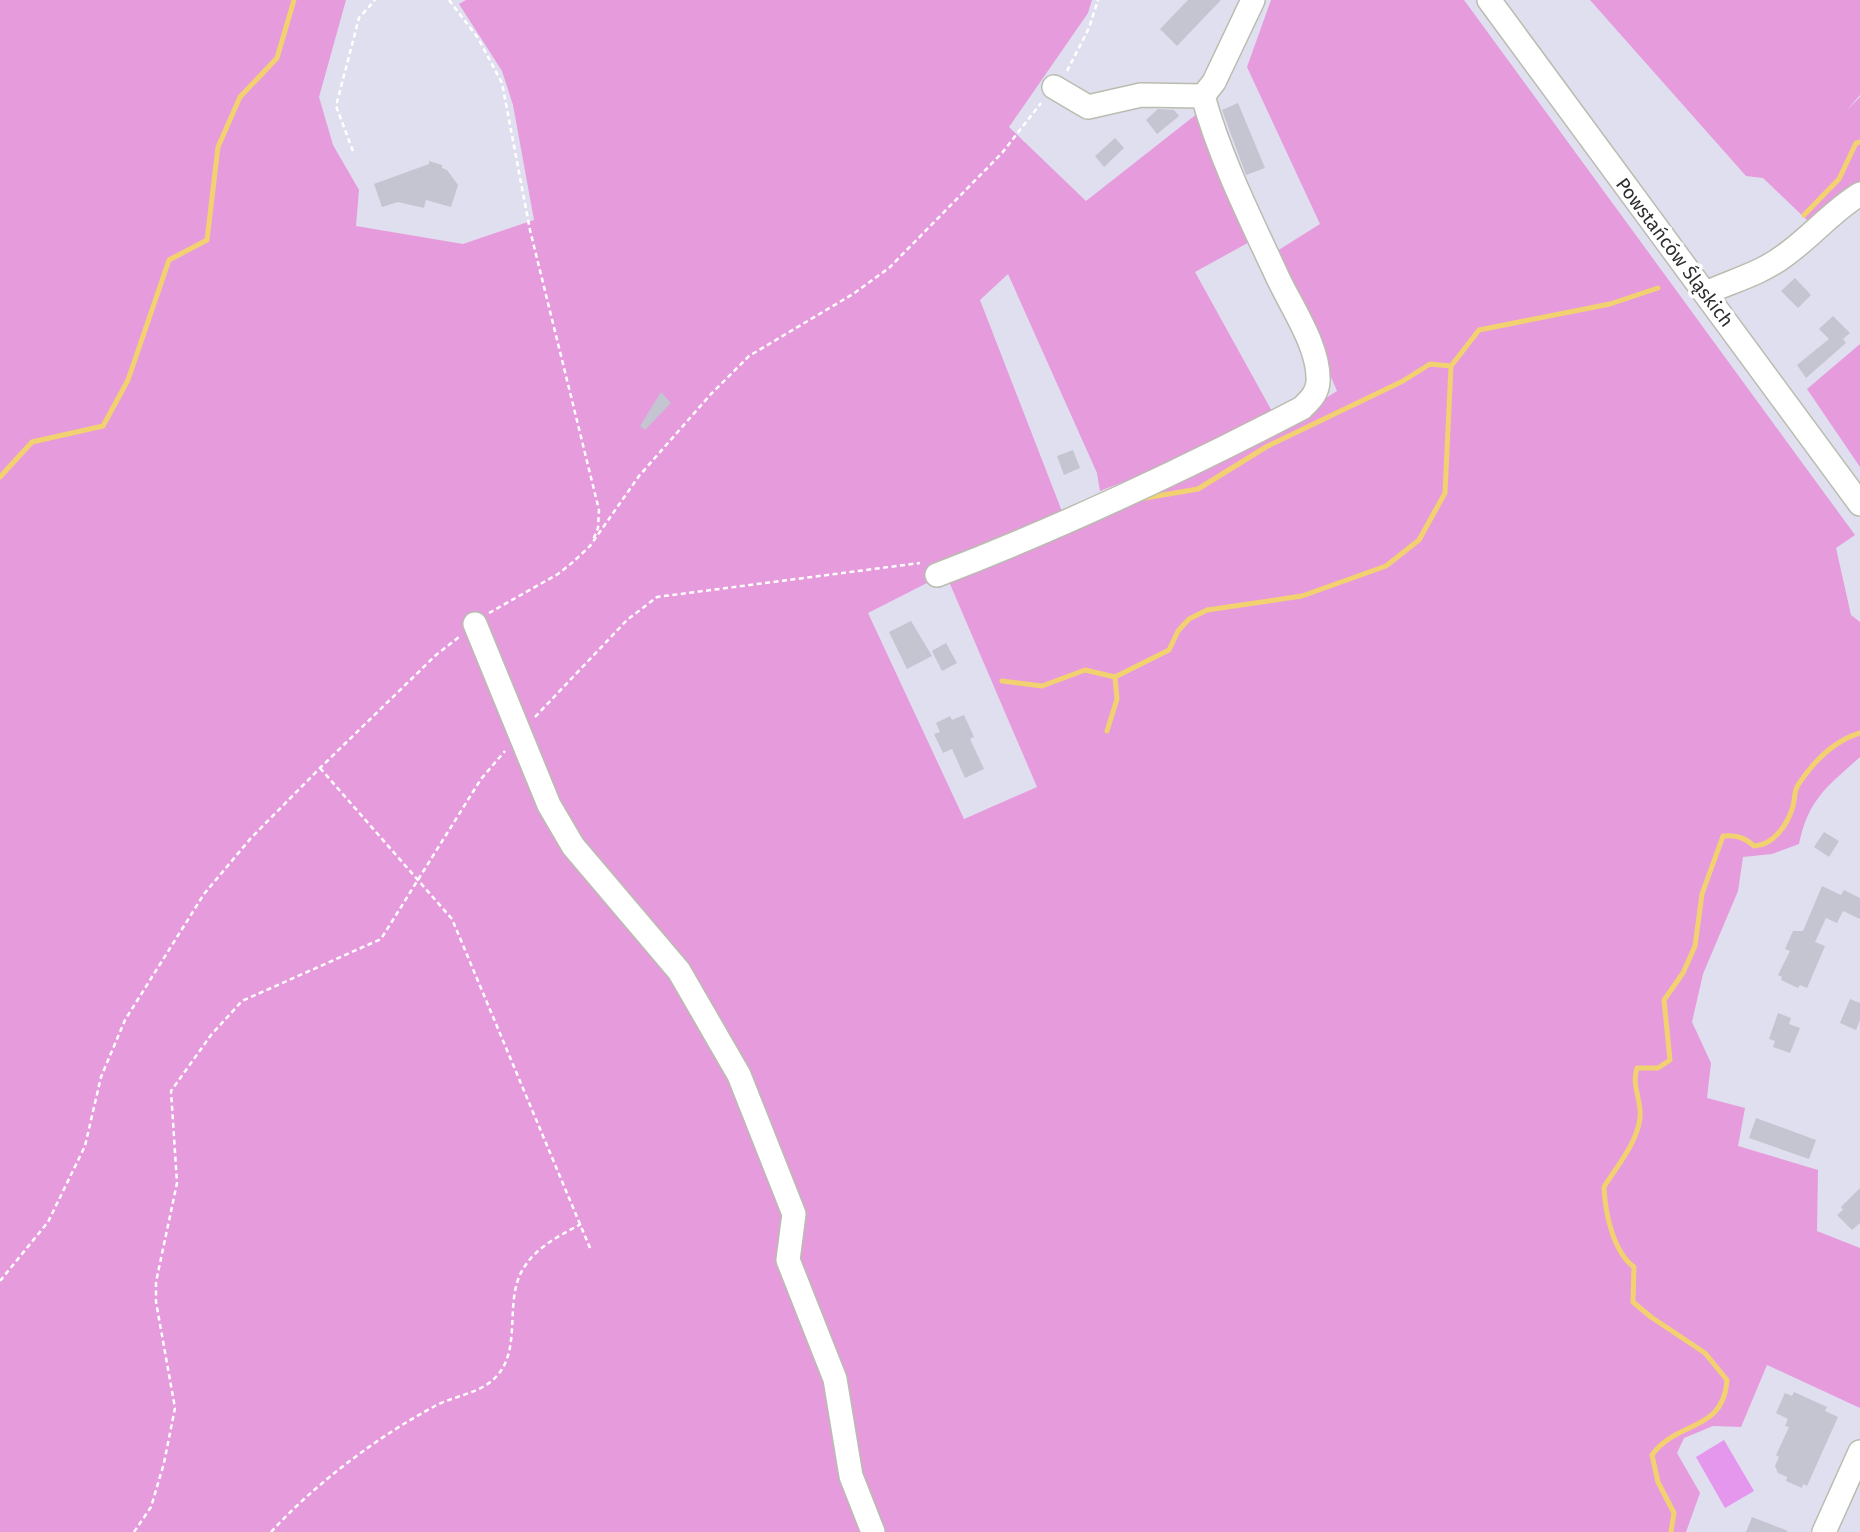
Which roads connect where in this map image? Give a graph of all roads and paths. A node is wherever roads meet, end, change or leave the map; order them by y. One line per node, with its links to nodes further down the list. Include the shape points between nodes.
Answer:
1 (375, 0): 8 (path, via 359,18 336,106)
2 (449, 0): 12 (path, via 478,38 502,83 530,230 599,510)
3 (1098, 0): 6 (path, via 1089,28)
4 (1253, 0): 7 (street)
5 (1489, 0): 10 (street, Powstańców Śląskich)
6 (1059, 81): 7 (street, via 1088,107 1141,95); 12 (path, via 1002,153 889,268 749,356 639,477)
7 (1203, 96): 13 (street, via 1263,246 1309,344 1317,368 1314,398 1190,466 1042,534)
8 (353, 151)
9 (1860, 194): 10 (street, via 1785,256)
10 (1706, 293): 11 (street, Powstańców Śląskich)
11 (1860, 504)
12 (590, 546): 14 (path, via 558,574)
13 (937, 575): 15 (path, via 923,563 657,597 627,620)
14 (475, 624): 15 (street); 16 (path, via 436,655)
15 (519, 735): 17 (path, via 481,779); 24 (street, via 549,805 573,846 679,971 739,1075 794,1214 788,1260 835,1379 851,1476)
16 (320, 768): 17 (path); 20 (path, via 204,894 155,970 125,1020 101,1077 85,1146 48,1222)
17 (416, 878): 18 (path, via 453,919); 22 (path, via 381,939 242,1001 171,1091 177,1183 156,1292 175,1408 150,1507)
18 (581, 1224): 19 (path); 23 (path, via 547,1242 522,1270 509,1359 490,1383 436,1406 392,1433)
19 (590, 1248)
20 (0, 1281)
21 (1860, 1452): 25 (street)
22 (134, 1532)
23 (271, 1532)
24 (873, 1532)
25 (1824, 1532)

